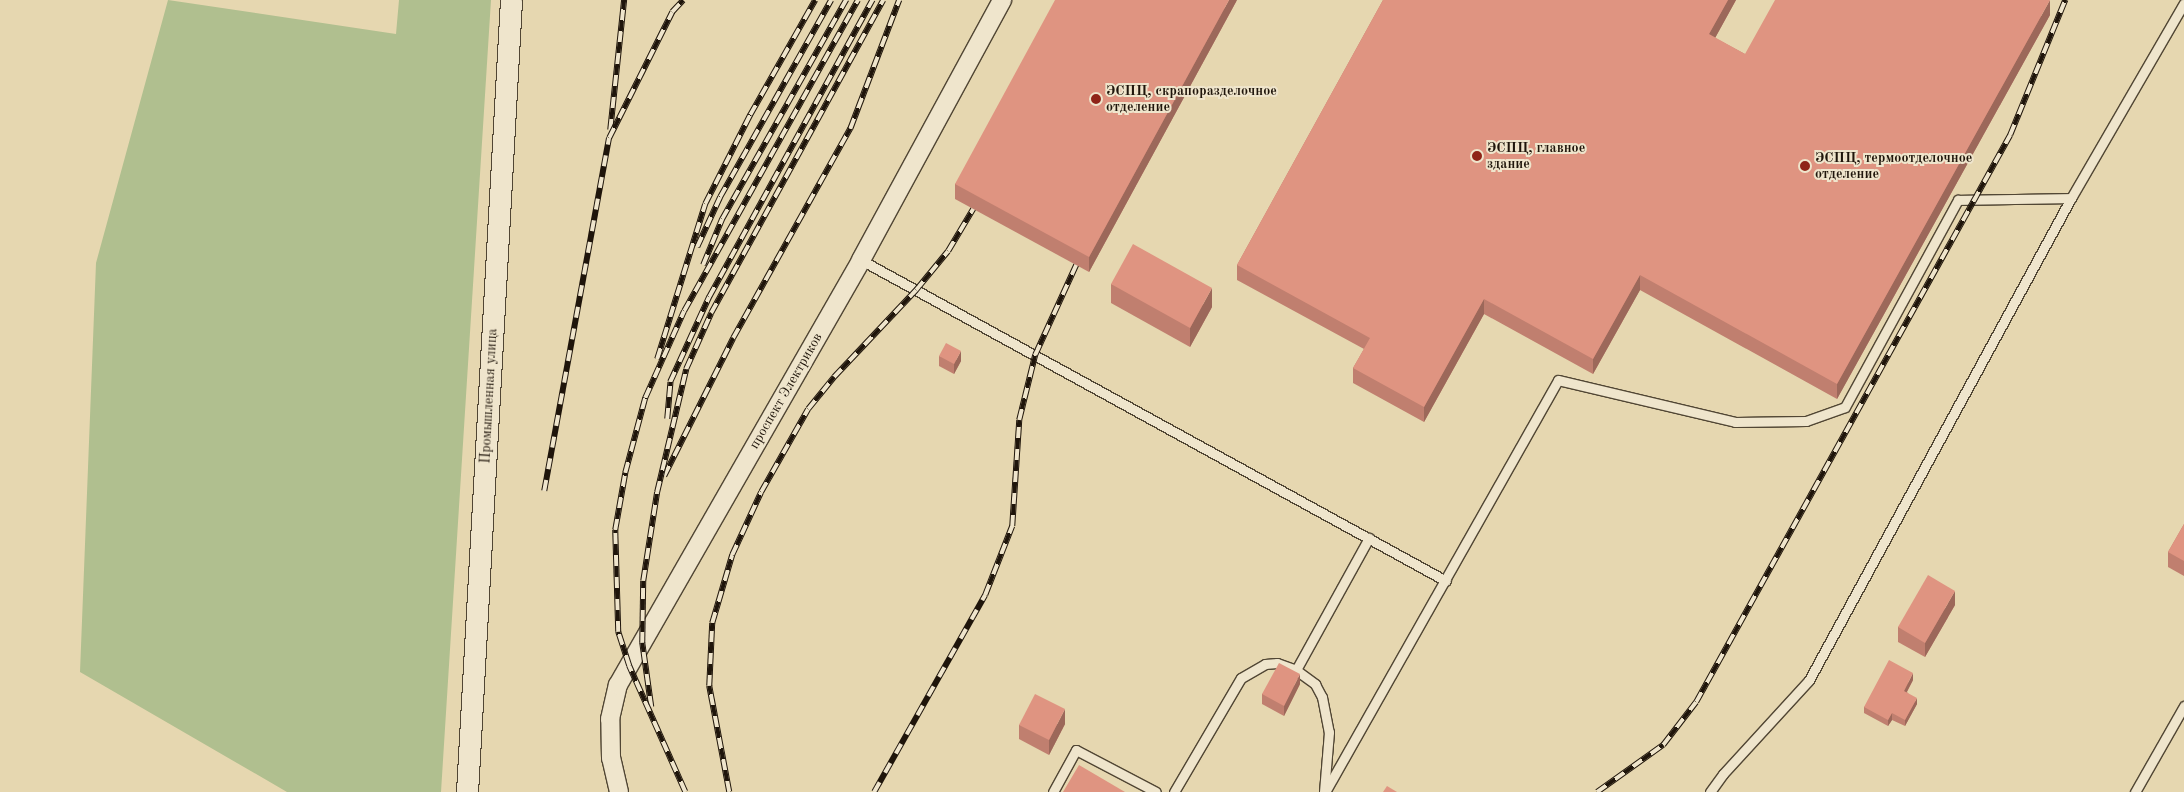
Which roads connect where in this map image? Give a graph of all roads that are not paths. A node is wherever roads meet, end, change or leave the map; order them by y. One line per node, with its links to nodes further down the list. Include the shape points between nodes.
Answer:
1 (511, 0): 10 (street, Промышленная улица)
2 (1002, 0): 5 (street, проспект Электриков)
3 (2184, 3): 4 (lane)
4 (2071, 198): 7 (lane, via 1958,200 1845,407 1806,421 1735,422 1558,380); 16 (lane, via 1809,680)
5 (861, 260): 6 (lane); 11 (street, проспект Электриков, via 618,685 610,720 611,758)
6 (1369, 538): 7 (lane); 8 (lane)
7 (1446, 581): 15 (lane)
8 (1296, 670): 14 (lane, via 1277,663 1265,664 1241,678); 15 (lane, via 1315,684 1322,697 1329,732)
9 (2184, 706): 17 (lane)
10 (467, 792)
11 (619, 792)
12 (1053, 792): 13 (lane, via 1076,750)
13 (1156, 792)
14 (1174, 792)
15 (1324, 792)
16 (1710, 792)
17 (2135, 792)

